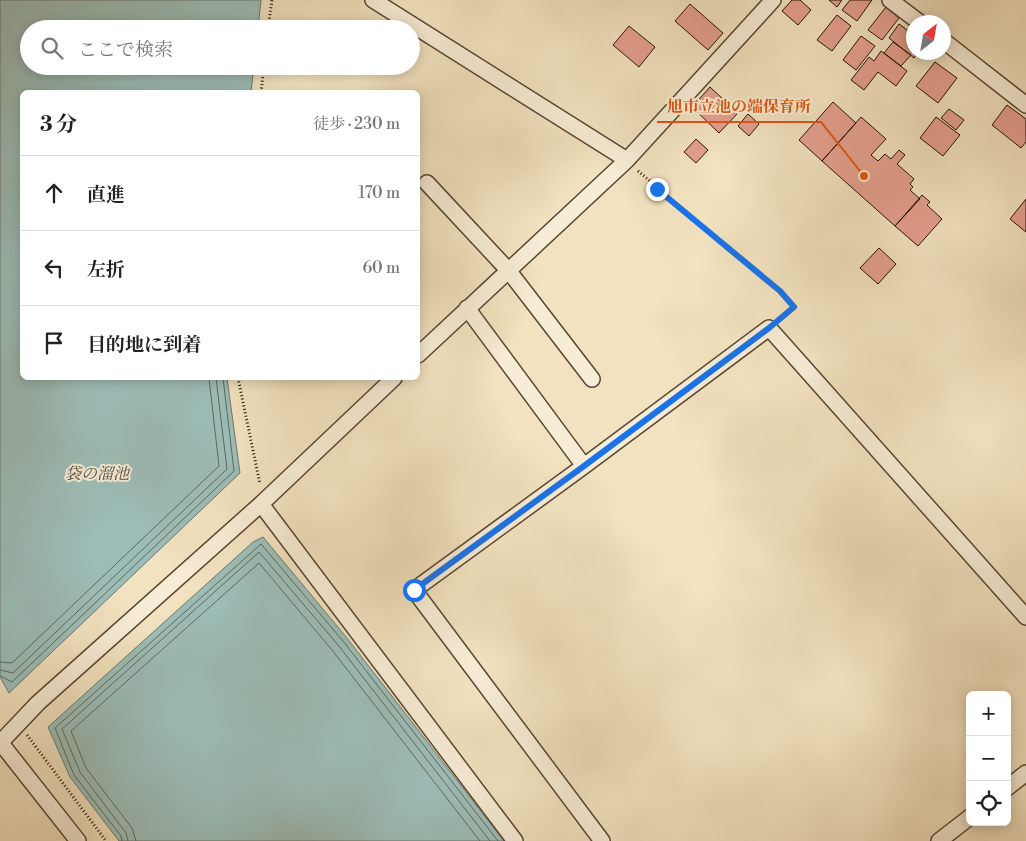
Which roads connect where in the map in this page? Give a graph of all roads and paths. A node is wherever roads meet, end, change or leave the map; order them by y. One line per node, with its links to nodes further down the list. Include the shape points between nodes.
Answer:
1 (272, 0): 6 (path)
2 (373, 0): 7 (street)
3 (773, 0): 13 (street)
4 (890, 0): 5 (street)
5 (910, 15)
6 (269, 20)
7 (405, 20)
8 (420, 30): 13 (street)
9 (951, 46): 12 (street)
10 (263, 75): 11 (path)
11 (261, 90)
12 (1026, 105)
13 (627, 160): 15 (street); 17 (path, via 657,189 780,291 794,307)
14 (427, 183): 15 (street)
15 (508, 270): 16 (street); 19 (street)
16 (468, 308): 18 (street); 22 (street)
17 (769, 328): 22 (street); 25 (street)
18 (420, 353)
19 (592, 379)
20 (238, 380): 23 (path, via 260,484)
21 (392, 380): 24 (street)
22 (584, 466): 34 (street, via 414,590)
23 (253, 490)
24 (261, 504): 27 (street, via 38,703); 33 (street)
25 (1026, 617)
26 (34, 728): 32 (path, via 27,735)
27 (0, 742): 31 (street)
28 (1026, 773): 29 (street)
29 (1011, 785)
30 (966, 820): 35 (street)
31 (78, 841)
32 (106, 841)
33 (515, 841)
34 (602, 841)
35 (939, 841)

